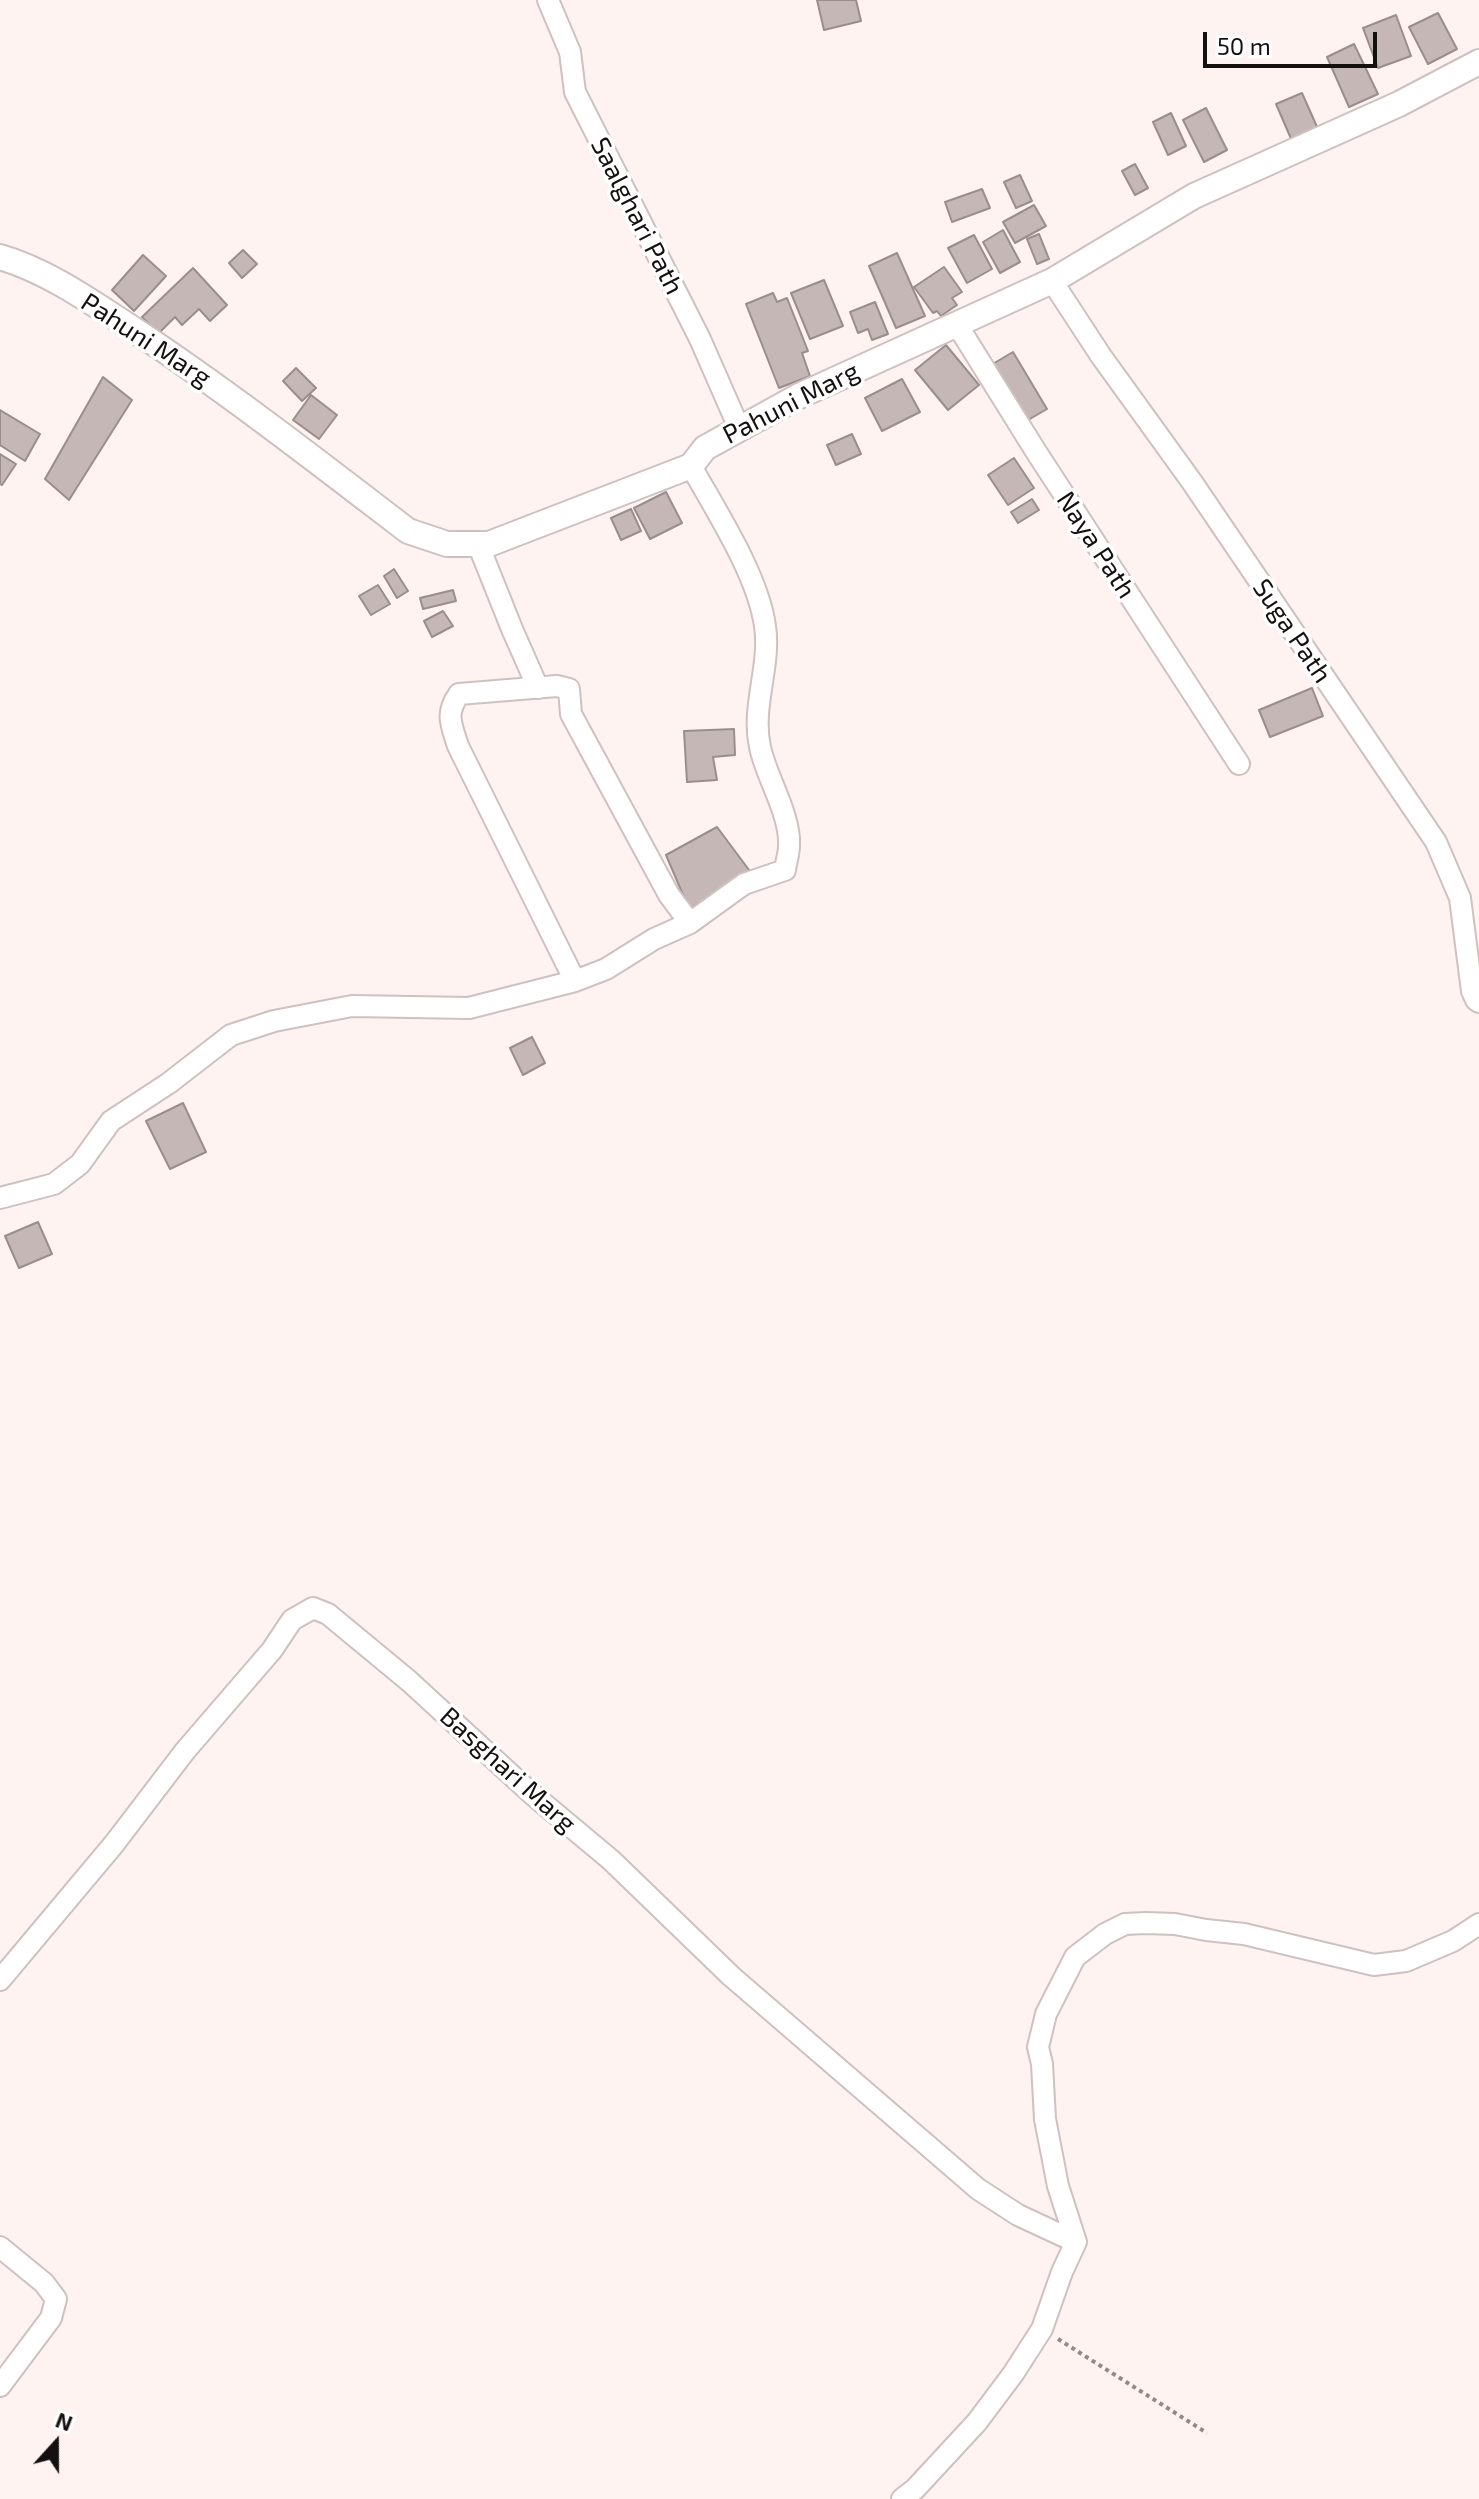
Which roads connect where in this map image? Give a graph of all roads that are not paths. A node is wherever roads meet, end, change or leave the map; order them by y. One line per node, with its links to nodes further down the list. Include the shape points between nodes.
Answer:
1 (548, 0): 6 (street, Saalghari Path, via 570,52 575,92)
2 (1479, 62): 4 (street, Pahuni Marg, via 1194,196)
3 (0, 257): 8 (street, Pahuni Marg, via 25,264 196,371 408,531 447,544)
4 (1052, 281): 5 (street, Pahuni Marg); 13 (street, Suga Path, via 1436,842 1460,898 1472,991)
5 (956, 323): 6 (street, Pahuni Marg); 10 (street, Naya Path)
6 (739, 428): 7 (street, Pahuni Marg, via 705,448)
7 (691, 466): 8 (street, Pahuni Marg); 11 (street, via 760,601 766,649 759,746 790,844 785,870 744,884)
8 (478, 544): 9 (street)
9 (538, 688): 11 (street, via 569,689 571,714 669,895); 12 (street, via 459,694 450,720 458,746)
10 (1239, 764)
11 (690, 923): 12 (street)
12 (575, 981): 14 (street, via 469,1008 352,1006 231,1035 111,1121 80,1164 54,1184)
13 (1479, 1002)
14 (0, 1198)
15 (1479, 1924): 17 (street, via 1406,1961 1374,1965 1244,1934 1146,1923 1125,1924 1075,1957 1046,2014 1038,2047 1047,2133)
16 (0, 1980): 17 (street, Basghari Marg, via 292,1620 313,1608 328,1614 409,1681 611,1860 731,1976 978,2189)
17 (1076, 2242): 20 (street, via 1042,2329 992,2404)
18 (0, 2247): 19 (street, via 56,2299 51,2318)
19 (0, 2386)
20 (915, 2496)

